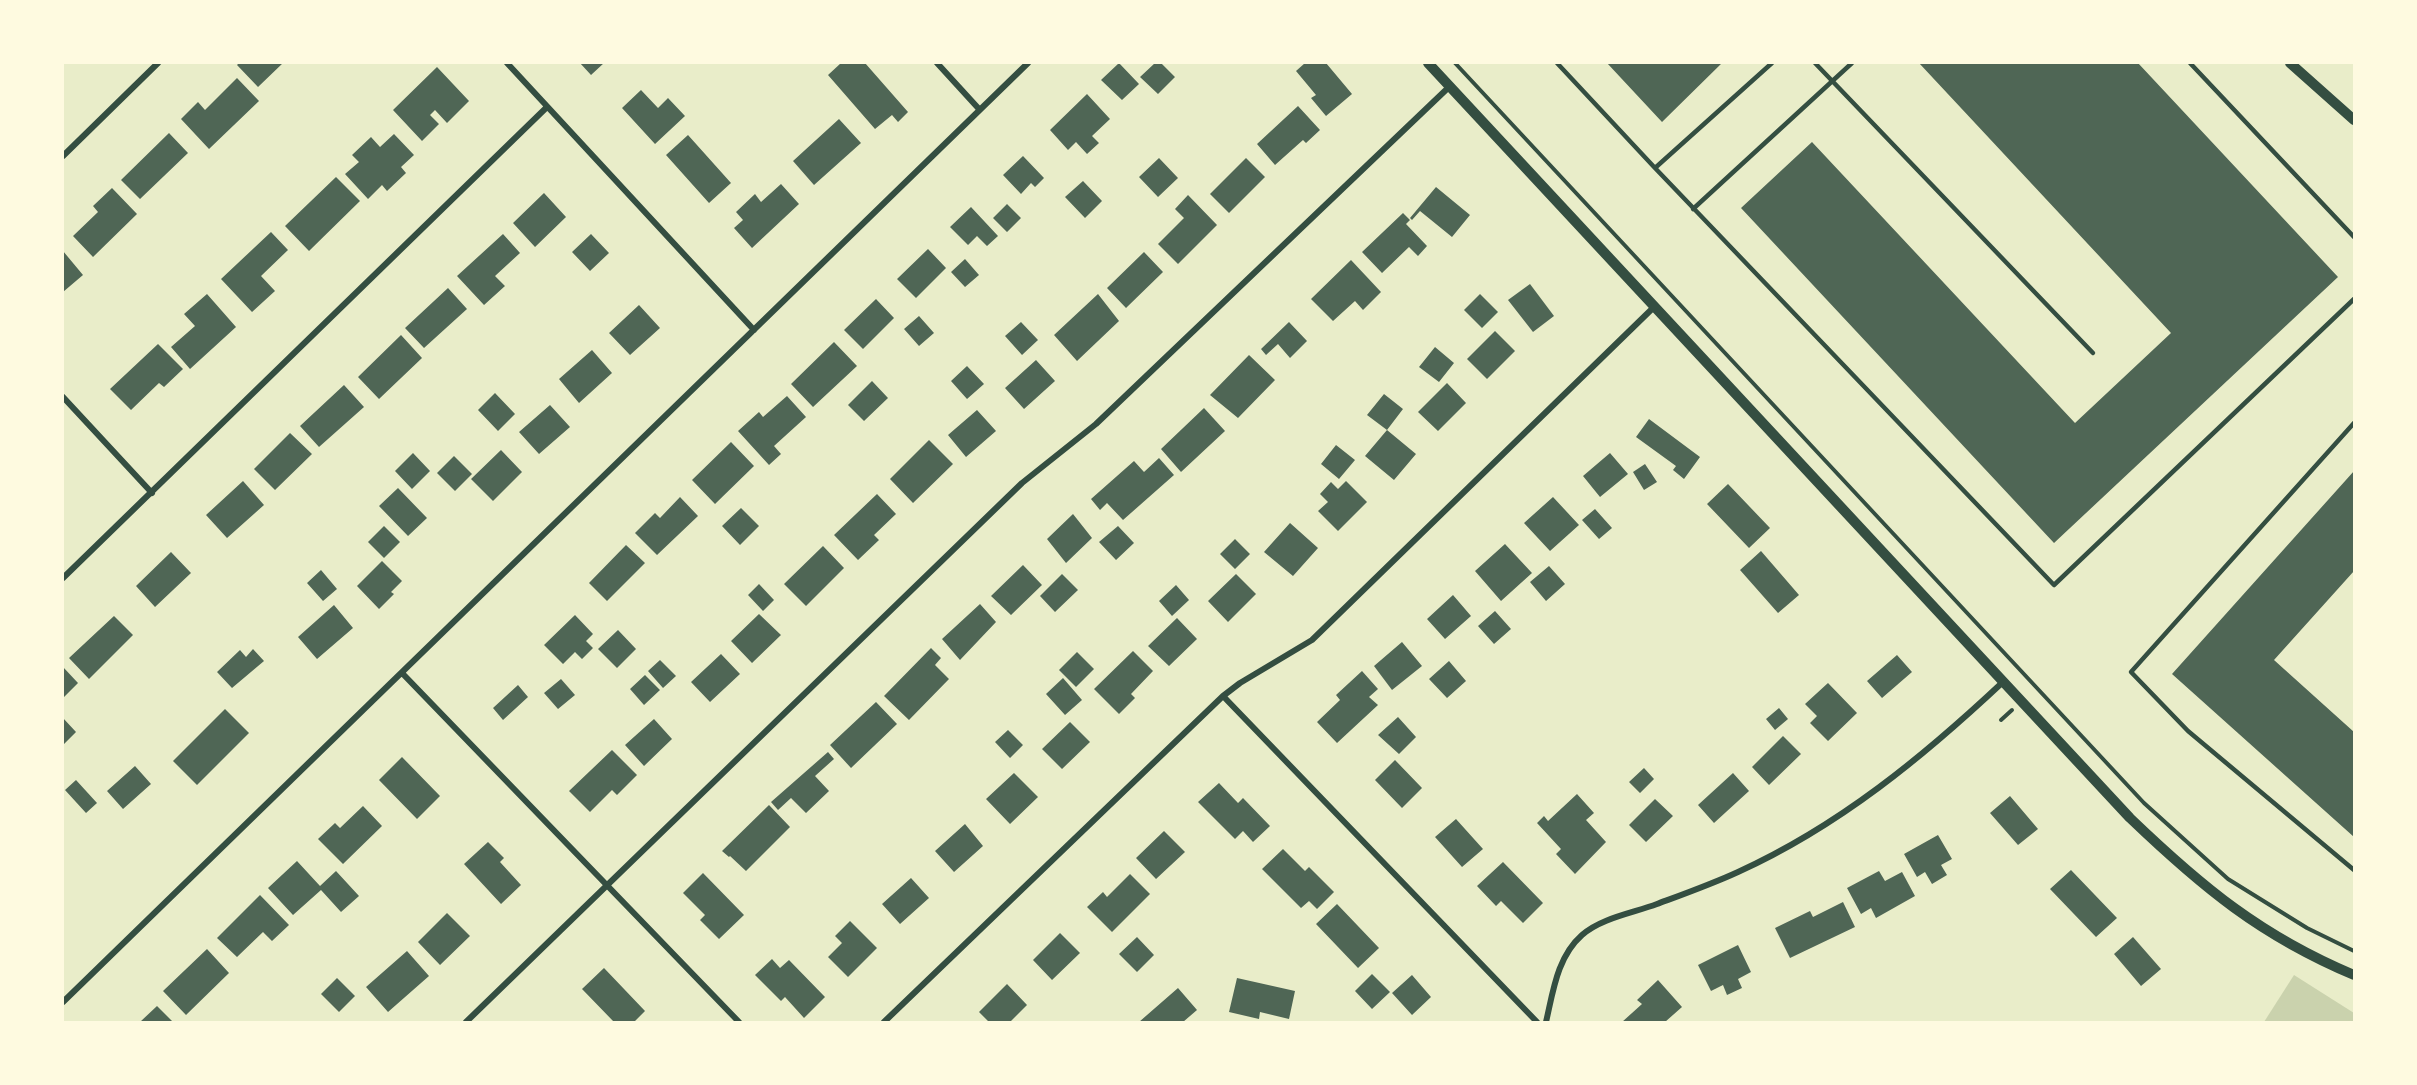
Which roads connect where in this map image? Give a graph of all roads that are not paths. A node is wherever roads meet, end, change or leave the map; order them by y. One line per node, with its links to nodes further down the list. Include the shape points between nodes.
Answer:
1 (158, 63): 17 (street)
2 (507, 63): 14 (street)
3 (937, 63): 15 (street)
4 (1028, 63): 15 (street)
5 (1428, 63): 13 (street)
6 (1557, 63): 18 (lane)
7 (1772, 63): 18 (lane)
8 (1815, 63): 12 (lane)
9 (1852, 63): 12 (lane)
10 (2190, 63): 20 (lane)
11 (2290, 63): 16 (street)
12 (1833, 82): 19 (lane); 24 (lane)
13 (1449, 87): 22 (street); 33 (street, via 1096,424 1022,483)
14 (547, 107): 23 (street); 27 (street)
15 (979, 110): 23 (street)
16 (2354, 120)
17 (63, 156)
18 (1655, 168): 19 (lane)
19 (1694, 208): 21 (lane, via 2054,585)
20 (2354, 237)
21 (2354, 298)
22 (1654, 307): 30 (street); 31 (street, via 1312,640)
23 (754, 330): 29 (street)
24 (2093, 353)
25 (63, 397): 27 (street)
26 (2354, 423): 32 (lane, via 2131,672 2188,730)
27 (152, 493): 28 (street)
28 (63, 578)
29 (402, 673): 33 (street); 35 (street)
30 (2004, 681): 34 (street, via 2130,818 2186,871 2273,935); 40 (street, via 1885,785 1815,832 1738,872 1603,922 1582,934 1568,950 1558,972)
31 (1223, 696): 38 (street); 39 (street)
32 (2354, 870)
33 (607, 885): 36 (street); 37 (street)
34 (2354, 975)
35 (63, 1002)
36 (466, 1022)
37 (740, 1022)
38 (884, 1022)
39 (1537, 1022)
40 (1546, 1022)

